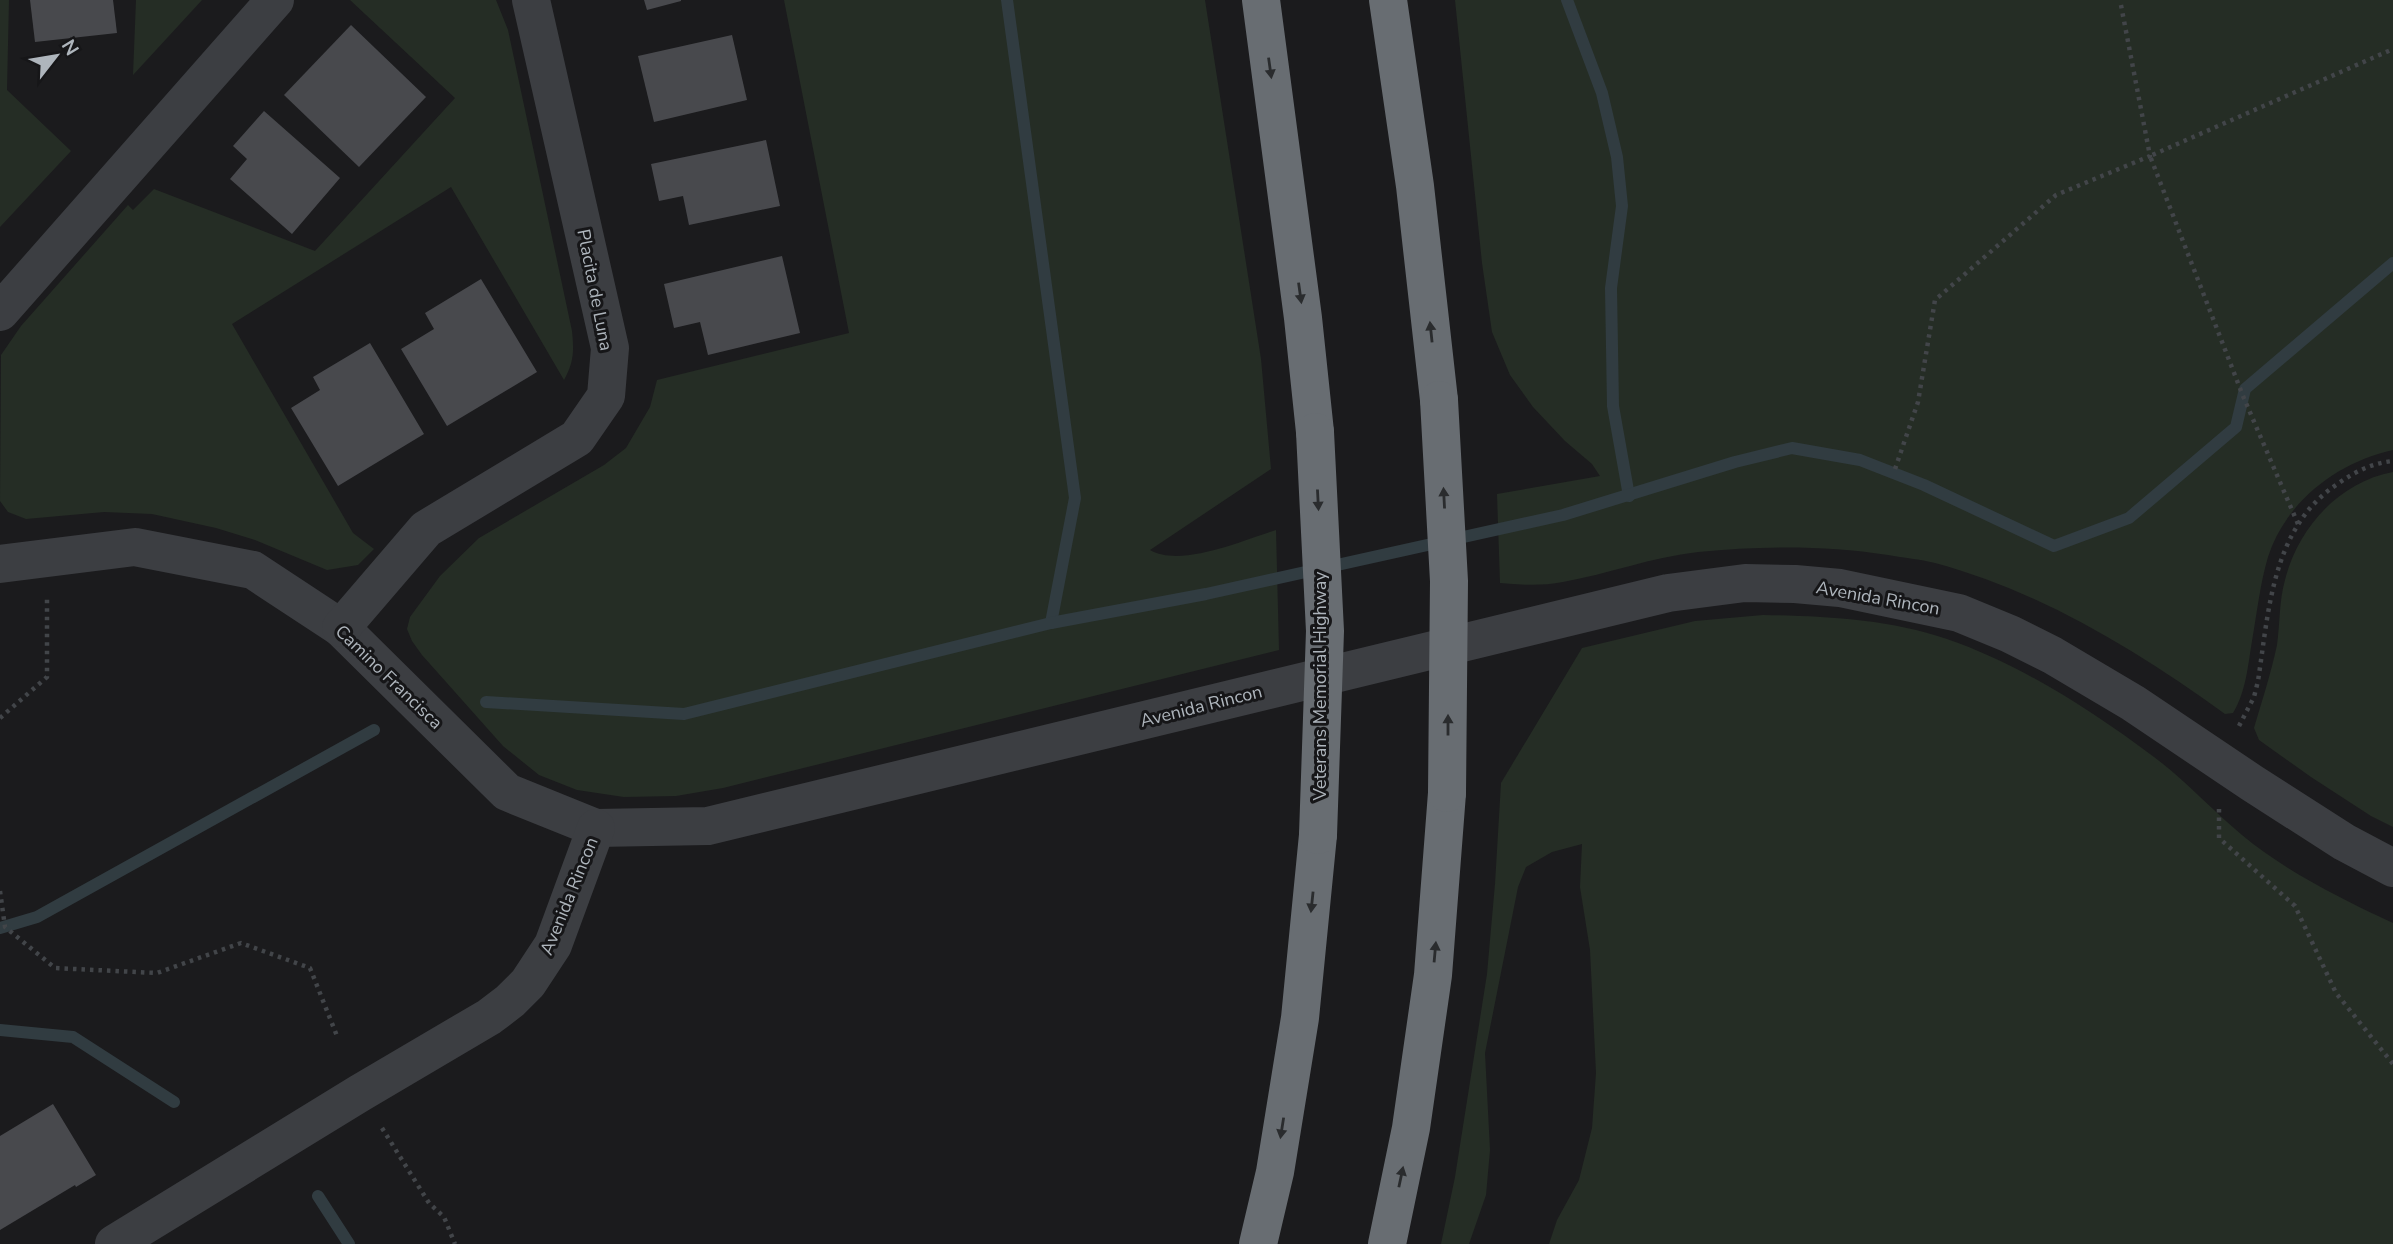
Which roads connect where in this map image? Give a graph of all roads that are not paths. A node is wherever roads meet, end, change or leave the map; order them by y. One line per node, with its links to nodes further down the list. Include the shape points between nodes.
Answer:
1 (275, 0): 7 (street)
2 (531, 0): 9 (street, Placita de Luna, via 610,348 606,396 577,438 426,529)
3 (1261, 0): 13 (highway, Veterans Memorial Highway, one-way to 13, bridge, via 1315,432 1325,631 1318,835 1300,1018 1275,1172)
4 (1388, 0): 6 (highway)
5 (1411, 0): 6 (highway)
6 (1415, 186): 14 (highway, one-way to 6, bridge, via 1411,1128 1433,975 1447,793 1449,581 1439,400)
7 (0, 313)
8 (0, 565): 9 (street, Camino Francisca, via 135,548 253,570)
9 (341, 628): 10 (street, Camino Francisca, via 507,792)
10 (596, 828): 11 (street, Avenida Rincon, via 708,826 1668,593 1745,583 1840,588 1904,600 1959,613 2010,634 2133,703 2343,842); 12 (street, Avenida Rincon, via 553,945 528,984 510,1002)
11 (2393, 868)
12 (114, 1244)
13 (1258, 1244)
14 (1387, 1244)

